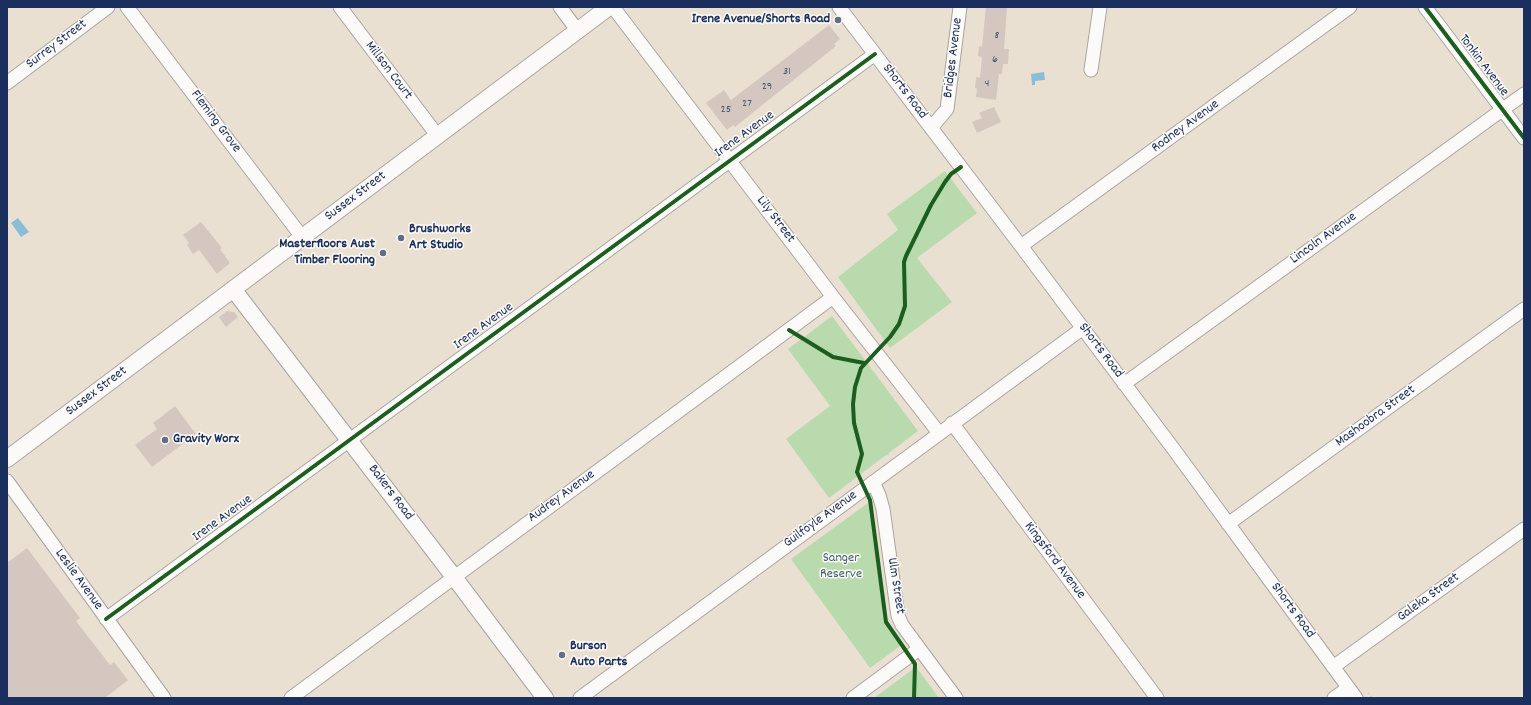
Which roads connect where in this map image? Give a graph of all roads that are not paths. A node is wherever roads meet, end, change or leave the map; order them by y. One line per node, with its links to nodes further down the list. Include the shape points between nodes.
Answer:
1 (108, 7): 15 (street, Surrey Street)
2 (127, 7): 22 (street, Fleming Grove)
3 (340, 7): 19 (street, Millson Court)
4 (560, 7): 12 (street)
5 (609, 7): 12 (street, Sussex Street)
6 (613, 7): 21 (street, Lily Street)
7 (839, 7): 13 (street, Shorts Road)
8 (960, 7): 18 (street, Bridges Avenue, via 947,109)
9 (1100, 7): 14 (street)
10 (1350, 7): 23 (street, Rodney Avenue)
11 (1425, 7): 17 (street, Tonkin Avenue)
12 (577, 30): 19 (street, Sussex Street)
13 (875, 54): 18 (street, Shorts Road); 21 (street, Irene Avenue)
14 (1091, 70)
15 (7, 83)
16 (1524, 94): 17 (street, Lincoln Avenue)
17 (1502, 110): 20 (street, Tonkin Avenue); 28 (street, Lincoln Avenue)
18 (931, 128): 23 (street, Shorts Road)
19 (437, 136): 22 (street, Sussex Street)
20 (1524, 138)
21 (730, 160): 25 (street, Lily Street); 31 (street, Irene Avenue)
22 (302, 237): 24 (street, Sussex Street)
23 (1021, 246): 27 (street, Shorts Road)
24 (234, 289): 31 (street, Bakers Road); 32 (street, Sussex Street)
25 (833, 297): 30 (street, Lily Street); 37 (street, Audrey Avenue)
26 (1524, 309): 35 (street, Mashoobra Street)
27 (1082, 328): 28 (street, Shorts Road); 29 (street, Guilfoyle Avenue)
28 (1124, 384): 35 (street, Shorts Road)
29 (952, 423): 30 (street, Guilfoyle Avenue); 48 (street, Kingsford Avenue)
30 (939, 433): 34 (street, Guilfoyle Avenue)
31 (350, 440): 37 (street, Bakers Road); 38 (street, Irene Avenue)
32 (7, 459)
33 (7, 481): 38 (street, Leslie Avenue)
34 (873, 482): 39 (street, Ulm Street, via 883,509 898,616); 45 (street, Guilfoyle Avenue)
35 (1228, 524): 40 (street, Shorts Road)
36 (1524, 529): 40 (street, Galeka Street)
37 (454, 577): 43 (street, Audrey Avenue); 44 (street, Bakers Road)
38 (106, 619): 42 (street, Leslie Avenue)
39 (919, 649): 46 (street); 47 (street, Ulm Street)
40 (1333, 667): 41 (street, Shorts Road)
41 (1352, 693): 49 (street)
42 (164, 698)
43 (291, 698)
44 (545, 698)
45 (580, 698)
46 (853, 698)
47 (956, 698)
48 (1157, 698)
49 (1334, 698)

